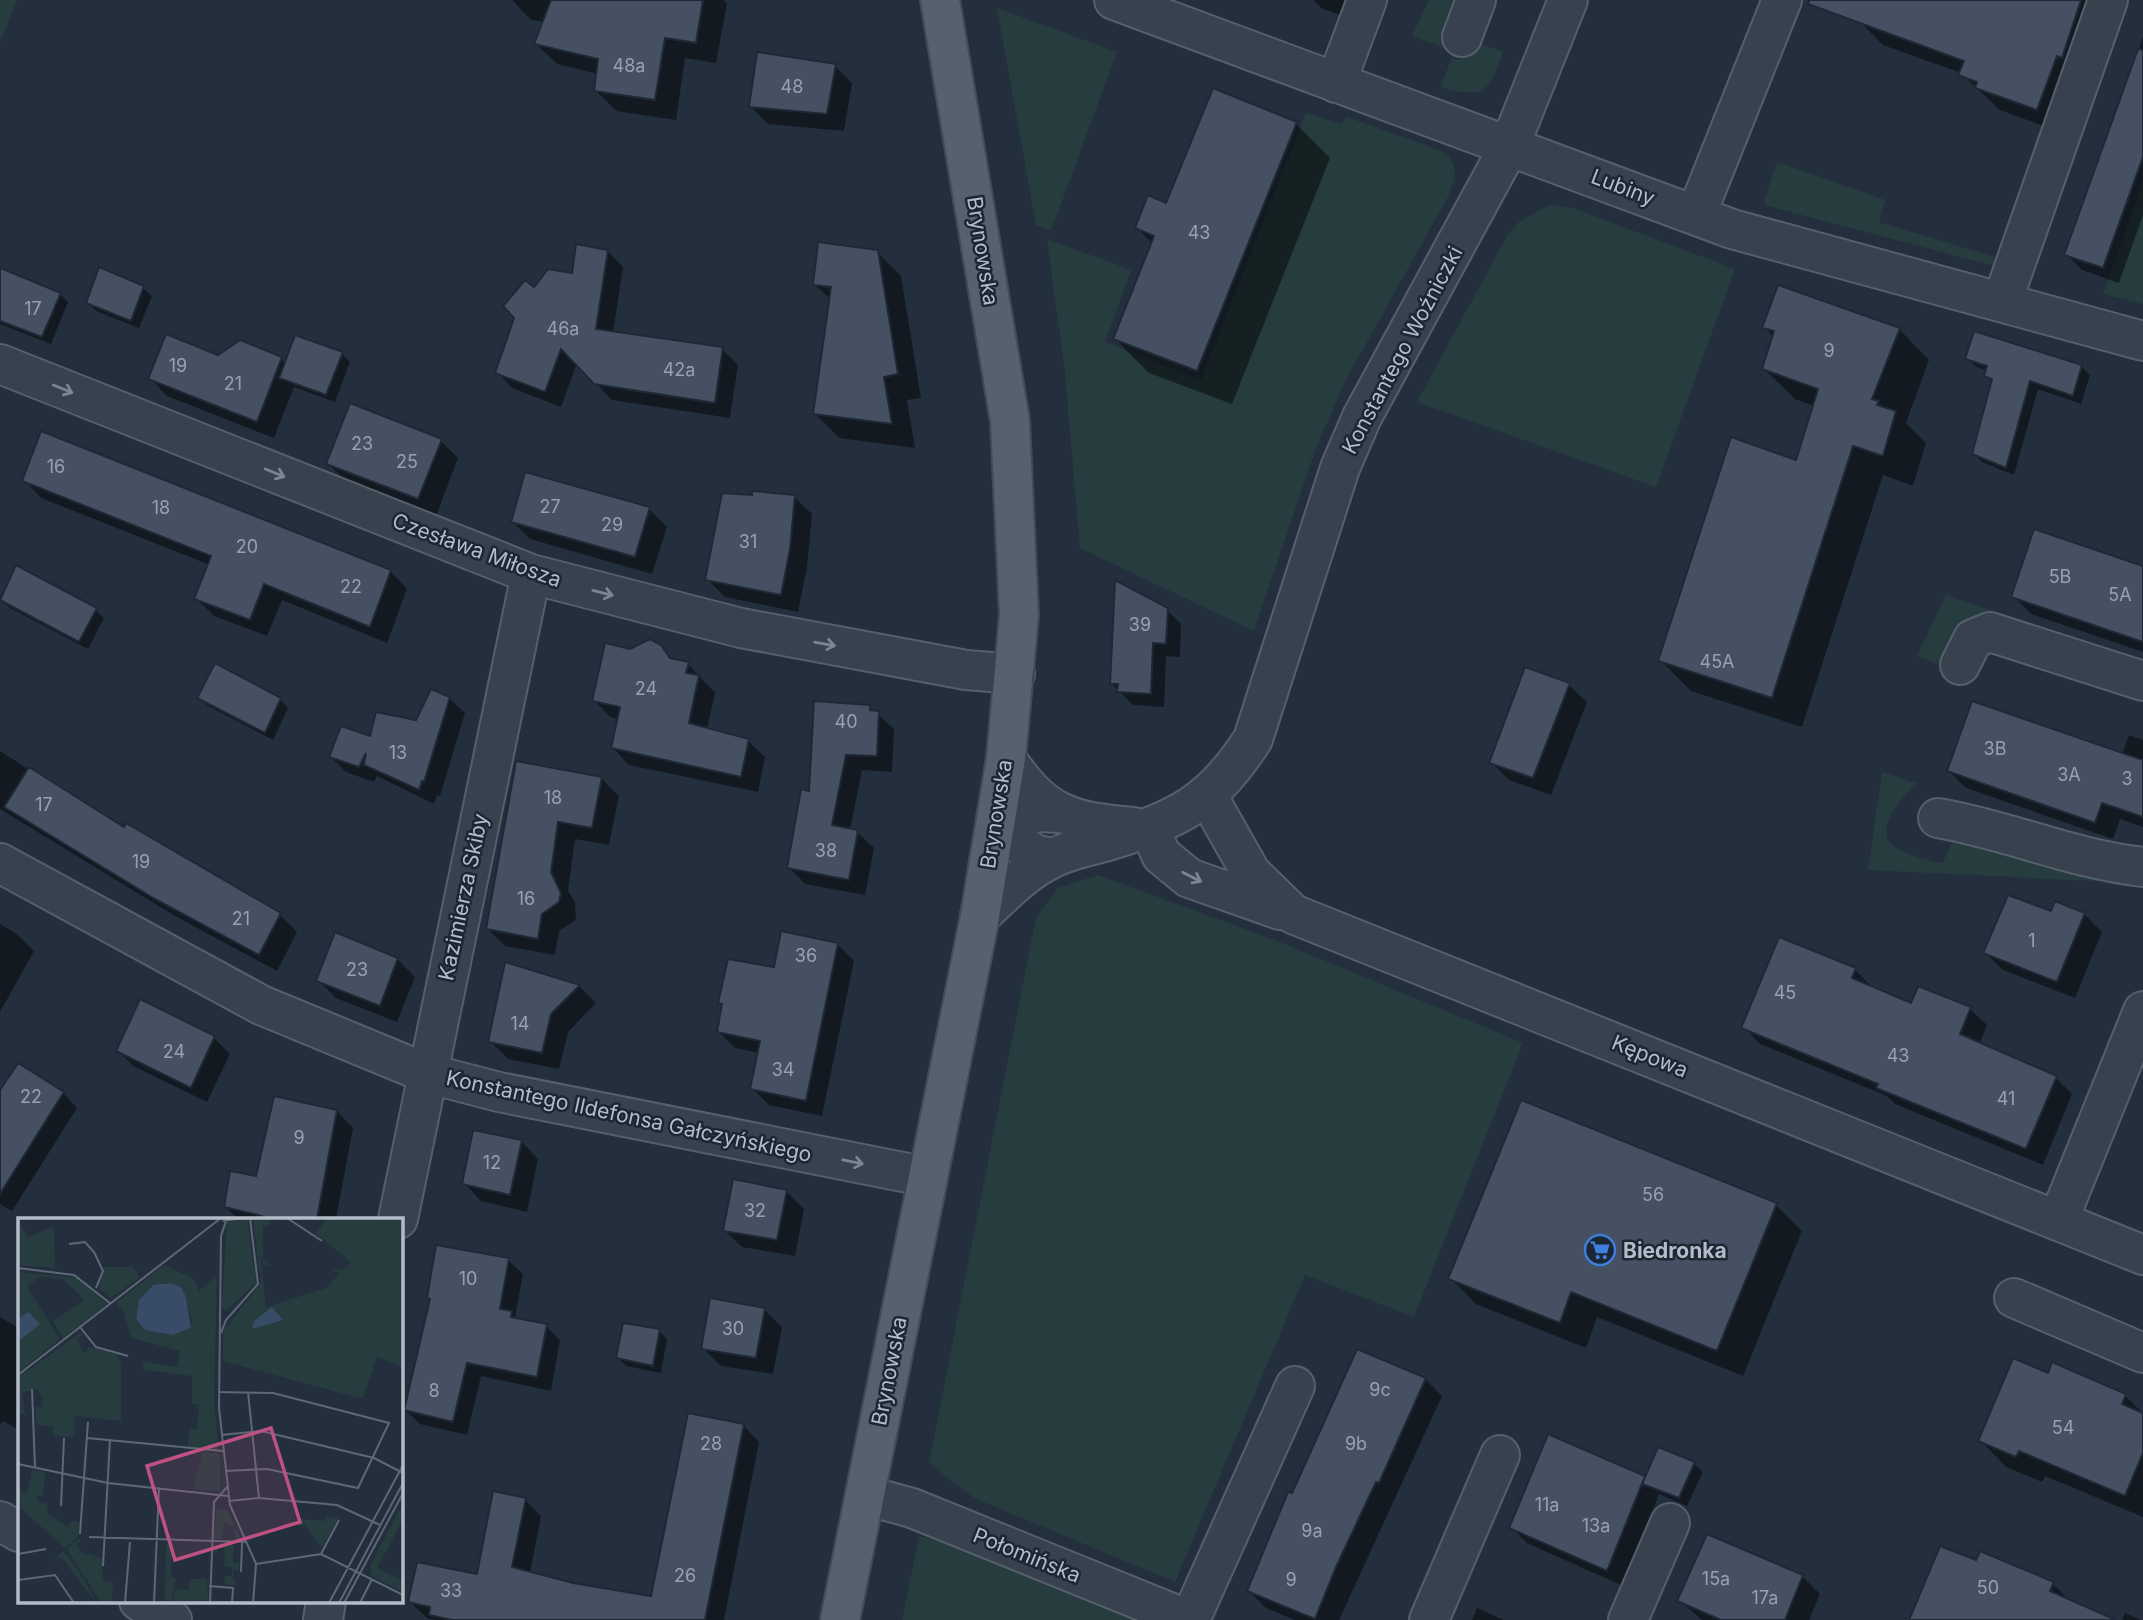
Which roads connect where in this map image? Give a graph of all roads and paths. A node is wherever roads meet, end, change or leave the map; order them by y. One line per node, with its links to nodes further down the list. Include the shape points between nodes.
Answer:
1 (940, 0): 17 (main road, Brynowska, via 1010,421 1018,551)
2 (1114, 0): 9 (street, Lubiny)
3 (1367, 0): 9 (street)
4 (1476, 0): 8 (street)
5 (1568, 0): 10 (street, Konstantego Woźniczki)
6 (1782, 0): 11 (street)
7 (2108, 0): 12 (street)
8 (1462, 37)
9 (1336, 82): 10 (street, Lubiny)
10 (1510, 145): 11 (street, Lubiny); 20 (street, Konstantego Woźniczki, via 1362,417 1340,468 1253,739 1233,769)
11 (1696, 215): 12 (street, Lubiny, via 1732,229)
12 (2002, 302): 13 (street, Lubiny)
13 (2143, 341)
14 (0, 364): 15 (street, Czesława Miłosza, one-way to 15)
15 (531, 574): 17 (street, Czesława Miłosza, one-way to 17, via 741,628 966,670); 31 (street, Kazimierza Skiby)
16 (1960, 665): 18 (street, via 1973,639 1990,632)
17 (1015, 674): 19 (main road, Brynowska)
18 (2143, 681)
19 (1006, 758): 21 (street, Konstantego Woźniczki, via 1024,786); 23 (main road, Brynowska)
20 (1207, 795): 24 (street, Konstantego Woźniczki, via 1178,816); 28 (street, Kępowa, via 1251,873)
21 (1058, 813): 23 (street, Konstantego Woźniczki, via 1039,812); 24 (street, Konstantego Woźniczki, via 1089,824)
22 (1938, 818): 27 (street, via 2076,856)
23 (995, 826): 25 (street, via 1034,854); 29 (main road, Brynowska)
24 (1150, 828): 25 (street, Konstantego Woźniczki); 28 (street, one-way to 28, via 1161,855 1189,878)
25 (1052, 858): 29 (street, Konstantego Woźniczki, via 1015,883)
26 (0, 863): 31 (street, Konstantego Ildefonsa Gałczyńskiego, via 261,1005)
27 (2143, 867)
28 (1293, 914): 34 (street, Kępowa)
29 (980, 916): 32 (main road, Brynowska)
30 (2143, 1011): 34 (street)
31 (426, 1073): 32 (street, Konstantego Ildefonsa Gałczyńskiego, one-way to 32, via 499,1092); 33 (street, Kazimierza Skiby)
32 (928, 1177): 40 (main road, Brynowska)
33 (398, 1218)
34 (2058, 1221): 35 (street, Kępowa)
35 (2143, 1255)
36 (2014, 1298): 37 (street)
37 (2143, 1353)
38 (1295, 1386): 49 (street, Połomińska)
39 (1500, 1455): 50 (street)
40 (864, 1495): 48 (main road, Brynowska); 49 (street, Połomińska, via 912,1508)
41 (0, 1521): 43 (street)
42 (1670, 1523): 51 (street)
43 (18, 1531)
44 (141, 1602): 46 (street)
45 (326, 1602): 47 (street)
46 (172, 1620)
47 (323, 1620)
48 (840, 1620)
49 (1189, 1620)
50 (1429, 1620)
51 (1628, 1620)

